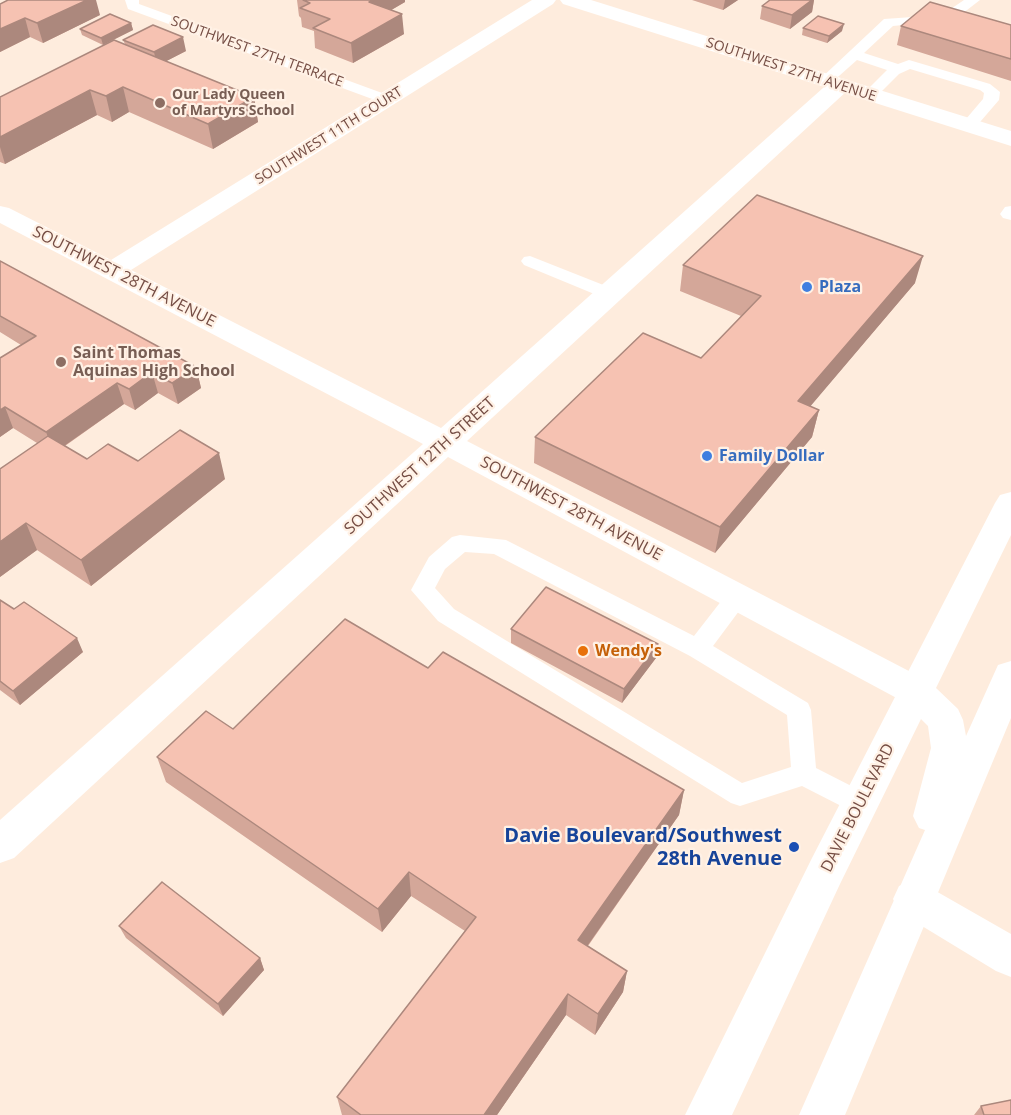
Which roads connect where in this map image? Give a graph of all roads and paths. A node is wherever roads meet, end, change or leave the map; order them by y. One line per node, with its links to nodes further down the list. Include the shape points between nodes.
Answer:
1 (132, 0): 11 (lane, SOUTHWEST 27TH TERRACE, via 133,6)
2 (546, 0): 11 (street, SOUTHWEST 11TH COURT)
3 (570, 0): 9 (street, SOUTHWEST 27TH AVENUE)
4 (973, 0): 5 (lane)
5 (947, 18): 6 (lane); 7 (lane, via 890,22)
6 (1011, 36)
7 (854, 54): 8 (lane); 9 (lane)
8 (897, 68): 10 (lane); 12 (lane, via 915,64 986,87 992,92 991,100)
9 (832, 83): 10 (street, SOUTHWEST 27TH AVENUE); 17 (street, SOUTHWEST 12TH STREET)
10 (870, 95): 12 (street, SOUTHWEST 27TH AVENUE)
11 (388, 100): 16 (street, SOUTHWEST 11TH COURT)
12 (968, 126): 13 (street, SOUTHWEST 27TH AVENUE)
13 (1011, 139)
14 (0, 213): 16 (street, SOUTHWEST 28TH AVENUE)
15 (530, 261): 17 (lane)
16 (112, 270): 18 (street, SOUTHWEST 28TH AVENUE)
17 (610, 294): 18 (street, SOUTHWEST 12TH STREET)
18 (446, 443): 20 (street, SOUTHWEST 28TH AVENUE); 26 (street, SOUTHWEST 12TH STREET)
19 (1011, 503): 23 (street, DAVIE BOULEVARD)
20 (737, 597): 21 (lane); 23 (street, SOUTHWEST 28TH AVENUE)
21 (698, 649): 24 (lane, via 799,710); 24 (lane, via 498,546 460,543 438,563 423,590 446,615 740,795)
22 (1011, 675): 27 (street)
23 (917, 692): 25 (street, DAVIE BOULEVARD); 27 (street, SOUTHWEST 28TH AVENUE, via 945,720 950,748)
24 (804, 774): 25 (lane)
25 (860, 803): 29 (street, DAVIE BOULEVARD)
26 (0, 845)
27 (913, 899): 28 (street); 30 (street)
28 (1011, 957)
29 (708, 1115)
30 (822, 1115)

